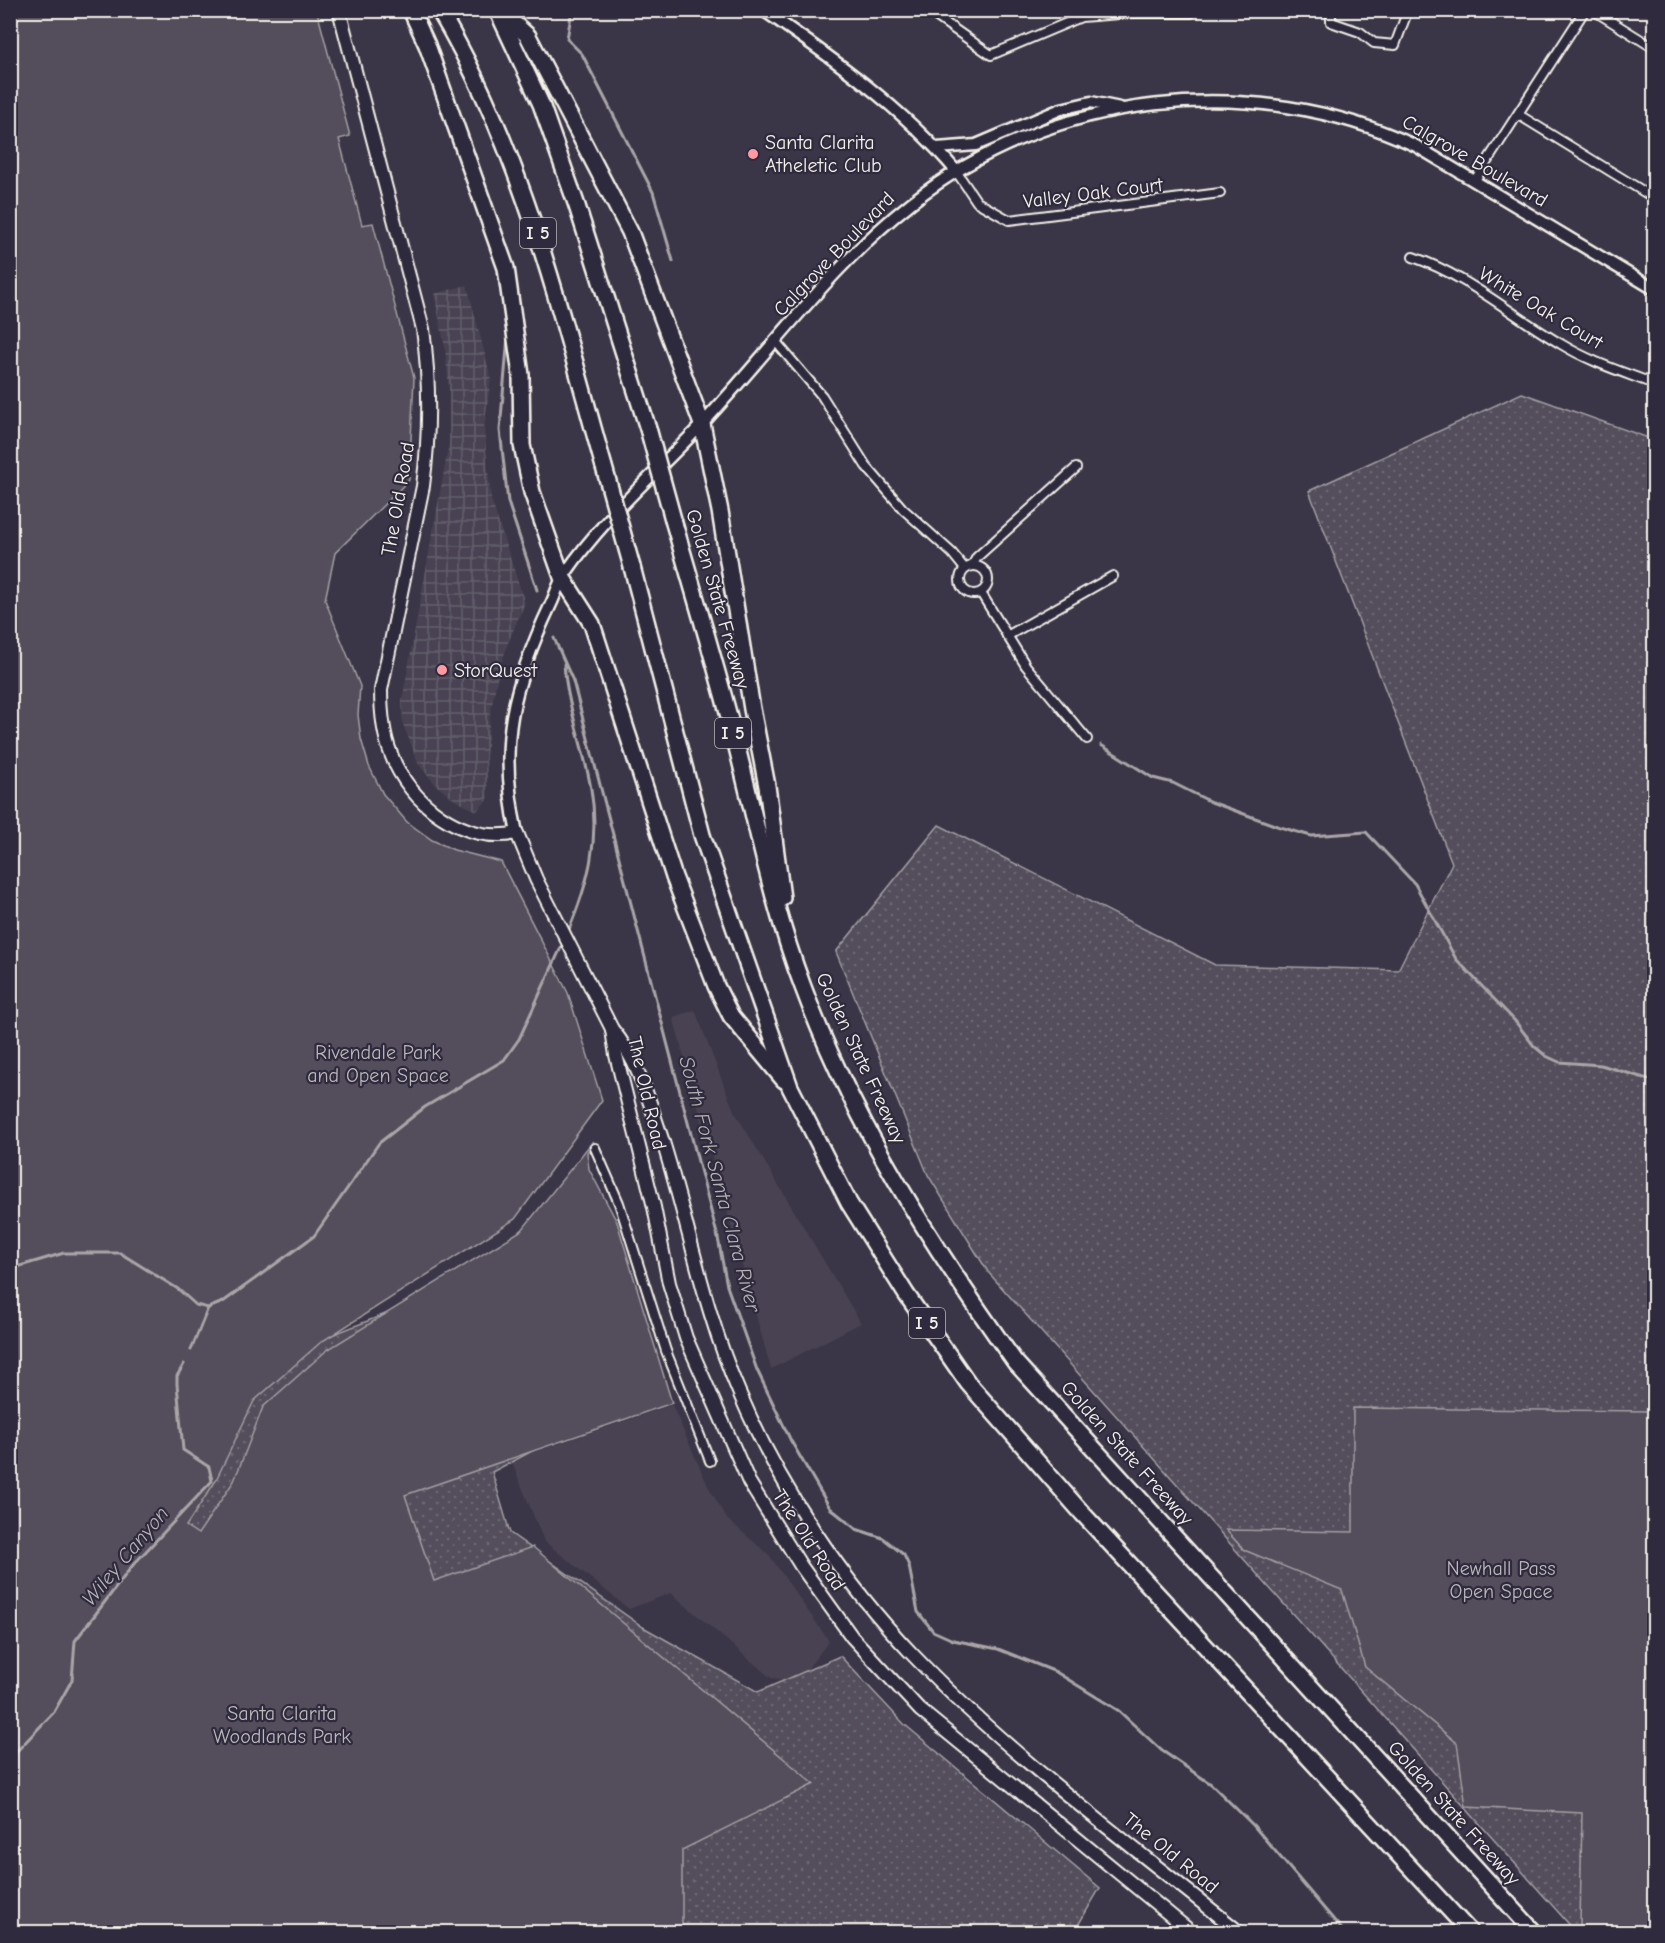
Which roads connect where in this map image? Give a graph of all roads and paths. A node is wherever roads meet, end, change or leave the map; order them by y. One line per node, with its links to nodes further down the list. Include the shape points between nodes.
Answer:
1 (339, 10): 32 (main road, The Old Road, via 423,328 429,382 423,486 381,690 381,714 390,754 400,774 431,809 477,834 498,837)
2 (411, 10): 28 (highway, via 506,268 521,375 525,469)
3 (439, 10): 35 (highway, I 5, bridge, via 459,43 504,142 540,240 702,835)
4 (498, 10): 24 (highway, via 528,36 630,232); 33 (highway, Golden State Freeway / I 5, bridge, via 541,104 649,432)
5 (763, 10): 15 (street, via 845,69)
6 (927, 10): 11 (street, via 991,56 1081,17)
7 (1331, 10): 8 (street, via 1331,22 1360,32 1374,43 1395,45)
8 (1408, 10)
9 (1586, 10): 14 (street)
10 (1593, 10): 12 (street)
11 (1192, 12)
12 (1654, 48)
13 (1123, 109): 15 (street, via 1091,102 1042,116 976,145); 16 (street, Calgrove Boulevard, via 1072,120 1034,134); 17 (street, Calgrove Boulevard, via 1184,101 1290,107 1383,131)
14 (1519, 115): 17 (street); 19 (street)
15 (937, 148): 16 (street)
16 (956, 171): 18 (street, Valley Oak Court, via 977,202 1009,220); 22 (street, Calgrove Boulevard, via 908,205 866,244)
17 (1475, 180): 21 (street, Calgrove Boulevard)
18 (1220, 194)
19 (1654, 198)
20 (1413, 257): 23 (street, White Oak Court, via 1444,268 1562,345)
21 (1654, 289)
22 (776, 342): 24 (street, Calgrove Boulevard); 26 (street, via 822,396 866,466 903,509)
23 (1654, 384)
24 (702, 424): 28 (street, Calgrove Boulevard, via 604,525); 33 (highway, via 767,786)
25 (1076, 468): 26 (street, via 977,556)
26 (969, 568): 29 (street, via 983,569 989,579); 29 (street, via 960,576 962,588 970,594)
27 (1113, 576): 30 (street)
28 (562, 577): 32 (street, Calgrove Boulevard, via 530,647 513,705 508,771); 35 (highway, via 592,624 674,877 716,986 731,1016)
29 (981, 593): 30 (street)
30 (1007, 636): 31 (street, via 1037,681)
31 (1087, 739)
32 (517, 833): 34 (main road)
33 (788, 945): 41 (highway, Golden State Freeway / I 5, via 839,1071 886,1163 954,1277 1015,1362)
34 (612, 1029): 38 (main road, The Old Road, via 669,1283 686,1338 749,1482 774,1524 852,1637 920,1710); 39 (main road, The Old Road, via 628,1047 655,1117 716,1333 739,1393 800,1509 859,1591 913,1655 980,1721)
35 (790, 1087): 40 (highway, I 5, via 849,1203 968,1383 1061,1490)
36 (595, 1148): 37 (street, via 619,1203 666,1351)
37 (710, 1461)
38 (1191, 1932)
39 (1239, 1932)
40 (1470, 1932)
41 (1534, 1932)

